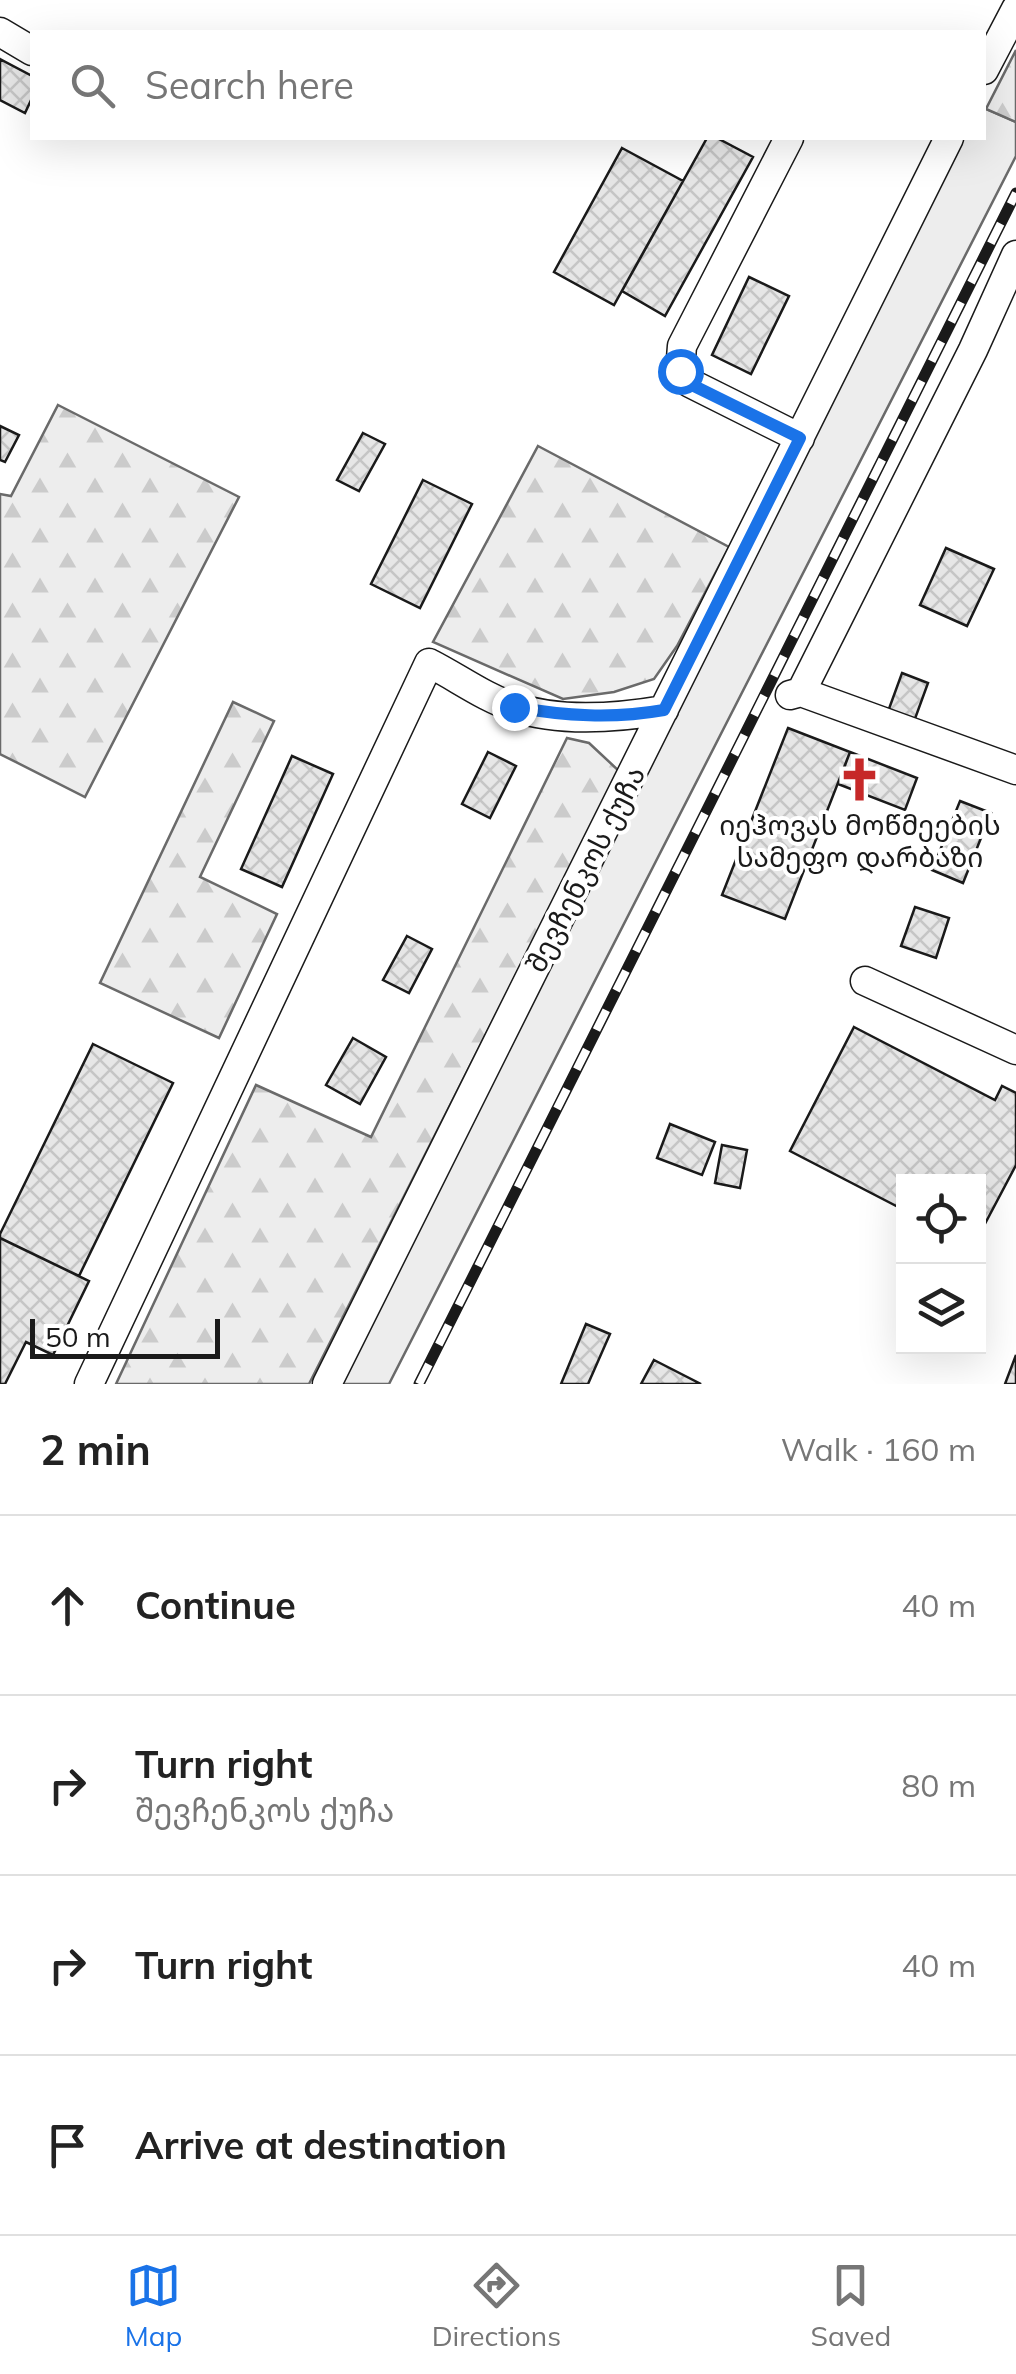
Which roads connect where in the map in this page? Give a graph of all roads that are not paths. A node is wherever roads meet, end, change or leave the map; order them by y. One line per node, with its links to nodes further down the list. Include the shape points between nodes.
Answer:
1 (1016, 10): 4 (street)
2 (0, 32): 3 (street)
3 (30, 50)
4 (986, 66)
5 (788, 140): 8 (street, via 682,346 680,371 690,384)
6 (948, 140): 8 (street, შევჩენკოს ქუჩა)
7 (1016, 255): 10 (street, via 795,694)
8 (800, 438): 9 (street, შევჩენკოს ქუჩა)
9 (664, 710): 13 (street, via 560,716 514,707 430,662); 14 (street, შევჩენკოს ქუჩა)
10 (1016, 770)
11 (865, 981): 12 (street)
12 (1016, 1050)
13 (89, 1384)
14 (328, 1384)

